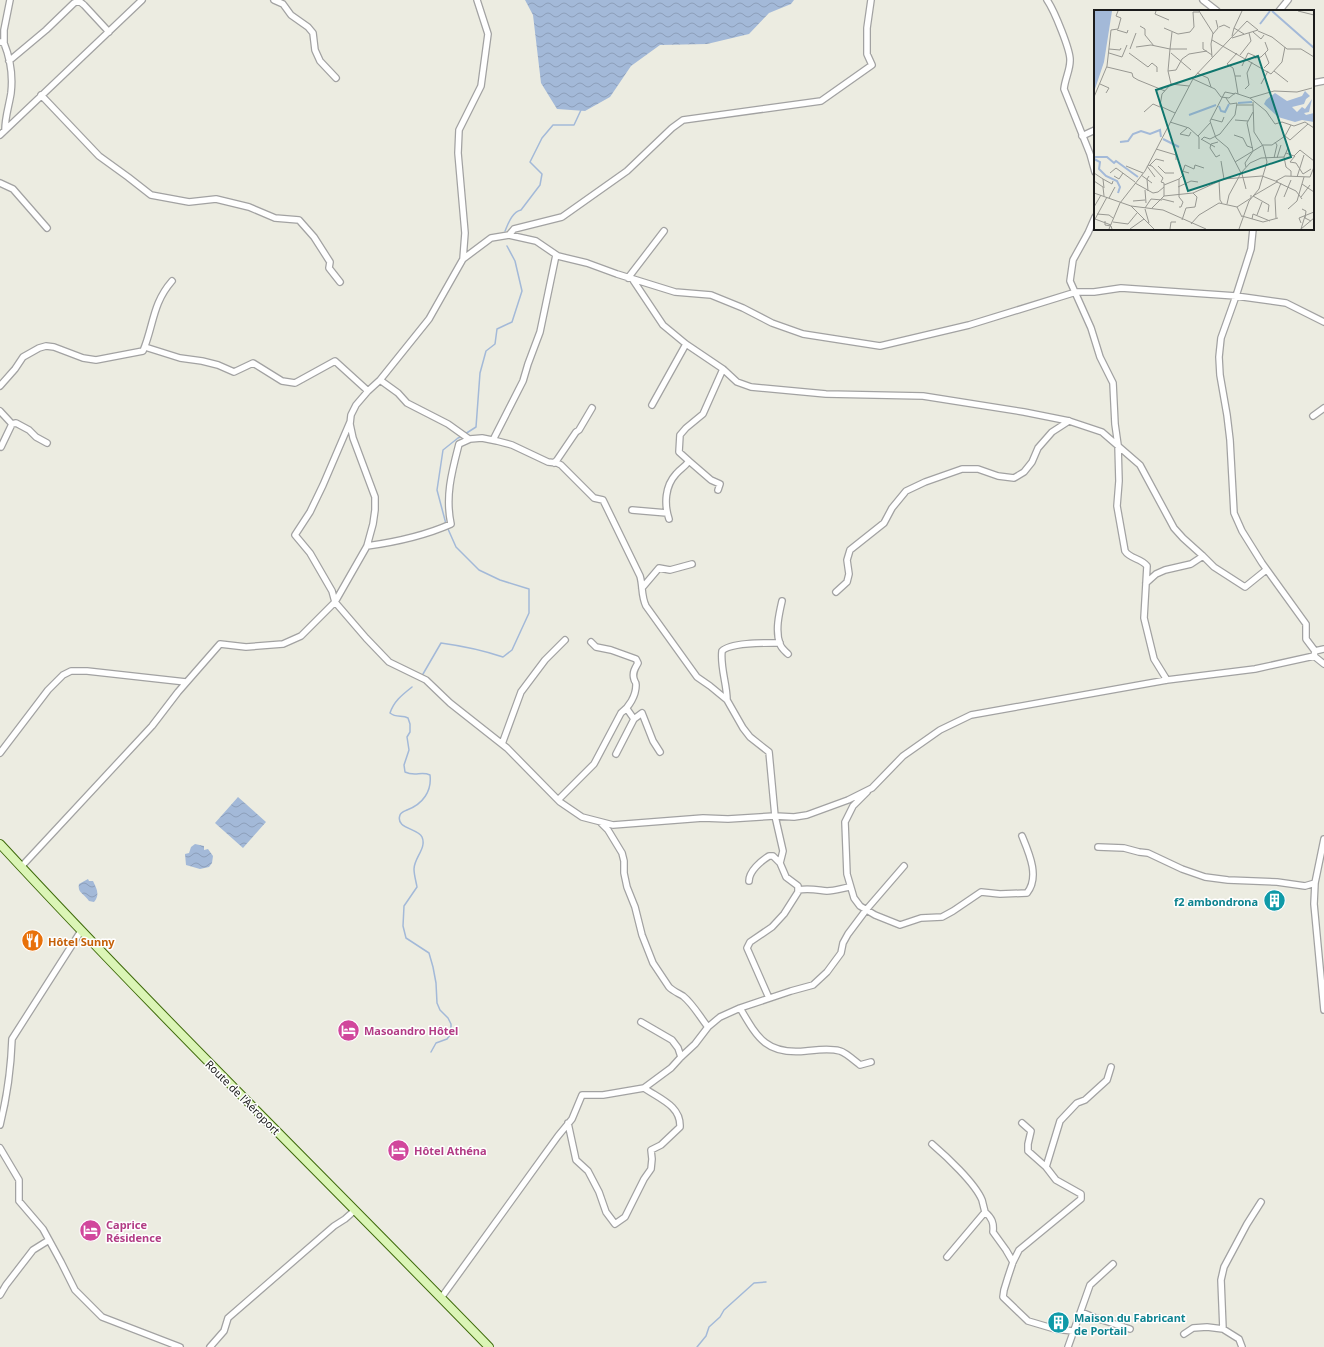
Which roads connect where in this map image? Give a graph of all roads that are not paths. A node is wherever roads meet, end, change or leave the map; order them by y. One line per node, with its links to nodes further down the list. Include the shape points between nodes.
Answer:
1 (10, 0): 11 (street)
2 (142, 0): 12 (street)
3 (274, 0): 15 (street, via 283,4 291,15 313,33 315,50 320,60)
4 (478, 0): 30 (street, via 488,34 481,86 459,130)
5 (871, 0): 28 (street, via 867,54 872,65 821,101 683,120 627,172 562,217 514,229)
6 (1047, 0): 21 (street, via 1070,55 1064,89)
7 (1203, 0): 9 (street)
8 (1288, 0): 10 (street)
9 (1216, 10)
10 (1280, 10)
11 (2, 29): 13 (street)
12 (109, 32): 14 (street, via 84,5 79,1 74,2); 18 (street)
13 (2, 42): 14 (street, via 9,54)
14 (9, 61): 20 (street, via 11,92)
15 (336, 78)
16 (1324, 81): 17 (street)
17 (1314, 83)
18 (41, 95): 20 (street); 33 (street, via 99,156 151,195 189,202 216,199 249,207 275,218 299,220 314,237 330,262 329,268)
19 (1094, 130): 21 (street)
20 (2, 133)
21 (1082, 136): 22 (street)
22 (1094, 168)
23 (0, 182): 25 (street, via 13,189)
24 (1094, 219): 34 (street, via 1073,260 1070,281)
25 (47, 228)
26 (1253, 230): 35 (street)
27 (664, 231): 31 (street)
28 (509, 235): 29 (street, via 536,241); 30 (street, via 491,238)
29 (556, 255): 31 (street); 52 (street, via 540,332 523,381)
30 (463, 259): 40 (street, via 429,319)
31 (630, 278): 34 (street, via 675,292 711,295 803,334 880,346 969,325); 37 (street, via 663,325)
32 (172, 281): 38 (street, via 157,304)
33 (340, 282)
34 (1076, 292): 35 (street, via 1121,288); 54 (street, via 1100,357 1113,383)
35 (1236, 296): 36 (street, via 1286,303); 63 (street, via 1221,338 1219,357 1230,440 1234,513)
36 (1324, 322)
37 (686, 344): 39 (street); 43 (street)
38 (145, 347): 41 (street, via 143,351 96,360 46,346 23,357); 42 (street, via 180,358 218,365 234,372 253,363 282,381 295,383 335,361)
39 (723, 369): 48 (street, via 737,382 751,387 826,394 923,396); 56 (street, via 703,414 680,434 679,452)
40 (380, 380): 42 (street); 51 (street, via 407,403 448,424)
41 (0, 386)
42 (368, 391): 49 (street, via 356,404)
43 (652, 405)
44 (592, 408): 57 (street)
45 (1324, 408): 47 (street)
46 (0, 411): 50 (street)
47 (1313, 416)
48 (1069, 421): 54 (street, via 1102,432); 66 (street, via 1052,432 1038,448 1024,472 1014,478 978,469 962,468 906,491 884,523 850,550 847,560 847,582)
49 (351, 422): 60 (street, via 353,438 375,497 373,524); 68 (street, via 310,512 295,535 313,559 332,591)
50 (12, 424): 53 (street, via 16,423 29,430); 55 (street)
51 (469, 439): 52 (street); 60 (street, via 459,444 450,479 448,512 451,524 403,540)
52 (493, 440): 57 (street, via 512,445)
53 (47, 443)
54 (1118, 445): 61 (street, via 1140,465 1174,528); 64 (street, via 1117,506 1125,551 1127,555 1144,562 1147,566)
55 (1, 447)
56 (689, 461): 58 (street, via 710,480 720,484); 59 (street, via 685,468 677,473 668,488 668,516)
57 (554, 463): 65 (street, via 561,465 594,498 603,500 640,576)
58 (718, 490)
59 (632, 510)
60 (367, 546): 68 (street)
61 (1204, 556): 63 (street, via 1214,568 1245,587); 64 (street, via 1191,564 1156,574)
62 (692, 564): 65 (street, via 670,570 659,568)
63 (1266, 570): 74 (street, via 1306,624 1306,639)
64 (1146, 583): 76 (street, via 1144,618 1148,637 1154,659)
65 (642, 588): 78 (street, via 642,598 646,606 697,677)
66 (836, 592)
67 (782, 601): 71 (street, via 778,625)
68 (335, 602): 77 (street, via 301,636 283,644 246,647 220,644); 81 (street, via 389,662 426,680 450,703)
69 (564, 640): 81 (street, via 521,692)
70 (591, 642): 79 (street, via 596,647 636,659 638,663 633,678 636,684)
71 (780, 643): 73 (street); 78 (street, via 746,644 725,648 722,651 721,662)
72 (1324, 649): 74 (street)
73 (788, 654)
74 (1314, 654): 75 (street); 76 (street, via 1255,669)
75 (1324, 664)
76 (1167, 680): 85 (street, via 971,716 940,730 903,756)
77 (186, 682): 83 (street, via 71,671 63,675 48,690); 95 (street, via 152,726)
78 (727, 700): 87 (street, via 750,737 769,752)
79 (627, 709): 80 (street); 86 (street, via 621,713 594,764)
80 (634, 719): 82 (street, via 642,713); 84 (street)
81 (502, 744): 86 (street)
82 (660, 752)
83 (0, 753)
84 (616, 754)
85 (872, 788): 87 (street, via 848,800 807,814 794,817); 98 (street, via 853,806 845,822)
86 (558, 800): 88 (street, via 582,817)
87 (775, 816): 88 (street, via 613,825); 93 (street, via 783,851)
88 (599, 821): 107 (street, via 608,830 622,853 627,887 653,963 672,991 692,1006)
89 (1022, 836): 100 (street, via 1034,872 1032,887 1028,893 981,892 942,917 921,918 900,925)
90 (1324, 839): 97 (street)
91 (0, 844): 95 (main road, Route de l'Aéroport)
92 (1098, 847): 97 (street, via 1124,848 1148,853 1206,877 1305,886)
93 (780, 863): 96 (street, via 773,856 768,856 754,869); 99 (street, via 786,877 798,886)
94 (904, 866): 100 (street)
95 (21, 867): 101 (main road, Route de l'Aéroport)
96 (749, 881)
97 (1314, 883): 102 (street, via 1314,904)
98 (850, 887): 99 (street, via 828,891 805,888); 100 (street, via 854,898)
99 (798, 890): 103 (street, via 784,914 772,927 750,942 747,948)
100 (866, 910): 103 (street, via 848,934 841,953 827,972 813,984)
101 (81, 931): 114 (street, via 12,1039 5,1107); 119 (main road, Route de l'Aéroport)
102 (1321, 952): 105 (street)
103 (769, 998): 104 (street)
104 (740, 1008): 107 (street, via 720,1017); 109 (street, via 753,1030 768,1046 795,1052 824,1049 841,1051 860,1065)
105 (1324, 1010)
106 (641, 1022): 108 (street, via 672,1040)
107 (708, 1027): 108 (street)
108 (681, 1057): 111 (street, via 671,1068)
109 (871, 1062)
110 (1111, 1067): 117 (street, via 1108,1080 1077,1103 1060,1121)
111 (644, 1088): 112 (street, via 603,1095 582,1095); 112 (street, via 677,1112 681,1120 680,1127 661,1145 651,1150 651,1169 625,1217 615,1224 606,1212 600,1192 588,1171 576,1160)
112 (570, 1121): 126 (street)
113 (1022, 1123): 117 (street, via 1031,1131 1028,1151)
114 (0, 1124)
115 (932, 1144): 120 (street, via 973,1186 981,1198)
116 (0, 1148): 121 (street, via 19,1180 19,1201)
117 (1046, 1168): 123 (street, via 1056,1180 1081,1194 1081,1199 1019,1250)
118 (1261, 1202): 129 (street, via 1224,1268 1221,1280)
119 (352, 1212): 126 (main road, Route de l'Aéroport); 133 (street, via 228,1318 224,1331)
120 (985, 1212): 122 (street); 123 (street, via 991,1217 993,1232)
121 (49, 1240): 125 (street, via 33,1250); 132 (street, via 74,1290 102,1316)
122 (947, 1257)
123 (1013, 1262): 130 (street, via 1003,1297 1028,1321)
124 (1113, 1264): 127 (street, via 1090,1284)
125 (0, 1295)
126 (441, 1298): 134 (main road, Route de l'Aéroport)
127 (1081, 1312): 128 (street); 130 (street)
128 (1130, 1329)
129 (1223, 1329): 131 (street, via 1193,1328); 136 (street, via 1240,1339)
130 (1073, 1331): 135 (street)
131 (1184, 1334)
132 (180, 1347)
133 (210, 1347)
134 (488, 1347)
135 (1068, 1347)
136 (1242, 1347)

